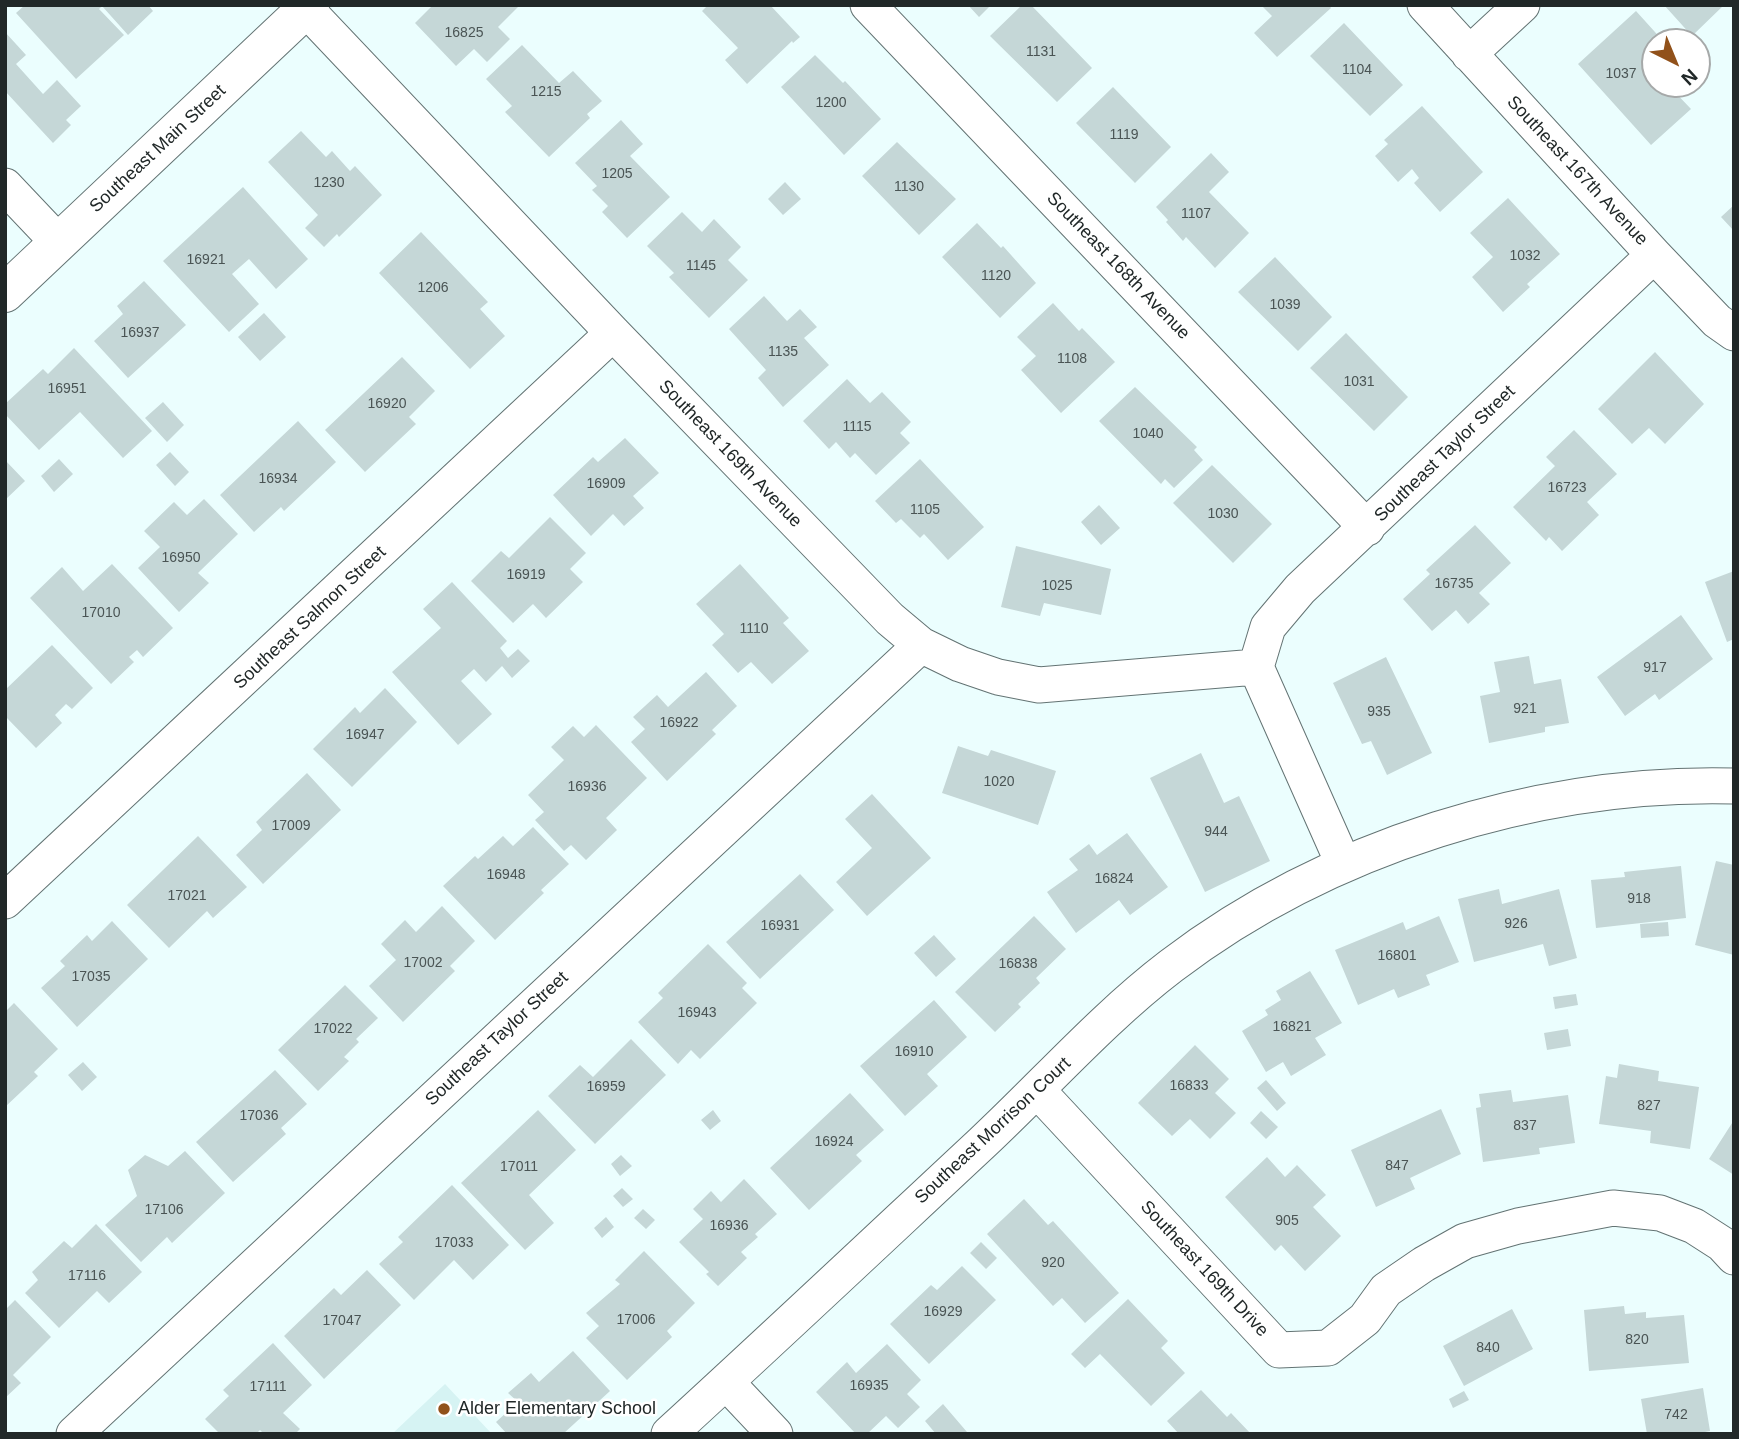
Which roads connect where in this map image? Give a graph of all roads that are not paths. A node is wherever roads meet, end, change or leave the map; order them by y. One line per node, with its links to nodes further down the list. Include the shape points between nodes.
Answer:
1 (868, 5): 12 (street, Southeast 168th Avenue)
2 (1425, 5): 5 (street, Southeast 167th Avenue)
3 (1522, 5): 5 (street)
4 (308, 7): 7 (street, Southeast Main Street); 10 (street, Southeast 169th Avenue)
5 (1469, 54): 8 (street, Southeast 167th Avenue)
6 (5, 186): 7 (street)
7 (58, 242): 9 (street, Southeast Main Street)
8 (1654, 255): 11 (street, Southeast 167th Avenue); 12 (street, Southeast Taylor Street)
9 (5, 293)
10 (613, 333): 13 (street, Southeast 169th Avenue, via 890,619); 17 (street, Southeast Salmon Street)
11 (1734, 333)
12 (1367, 527): 14 (street, Southeast Taylor Street, via 1268,627)
13 (921, 645): 14 (street, Southeast 169th Avenue, via 998,677 1038,685); 21 (street, Southeast Taylor Street)
14 (1256, 667): 16 (street)
15 (1734, 786): 16 (street, via 1615,790 1548,801 1472,820)
16 (1343, 863): 18 (street, Southeast Morrison Court, via 1287,892 1171,966 1119,1010)
17 (5, 901)
18 (1038, 1091): 19 (street, Southeast 169th Drive, via 1279,1350 1328,1348 1365,1319 1386,1290 1424,1264 1465,1241 1517,1226 1612,1208 1660,1213 1694,1226); 20 (street, Southeast Morrison Court)
19 (1734, 1257)
20 (726, 1382): 22 (street, Southeast Morrison Court); 23 (street)
21 (74, 1434)
22 (669, 1434)
23 (775, 1434)

